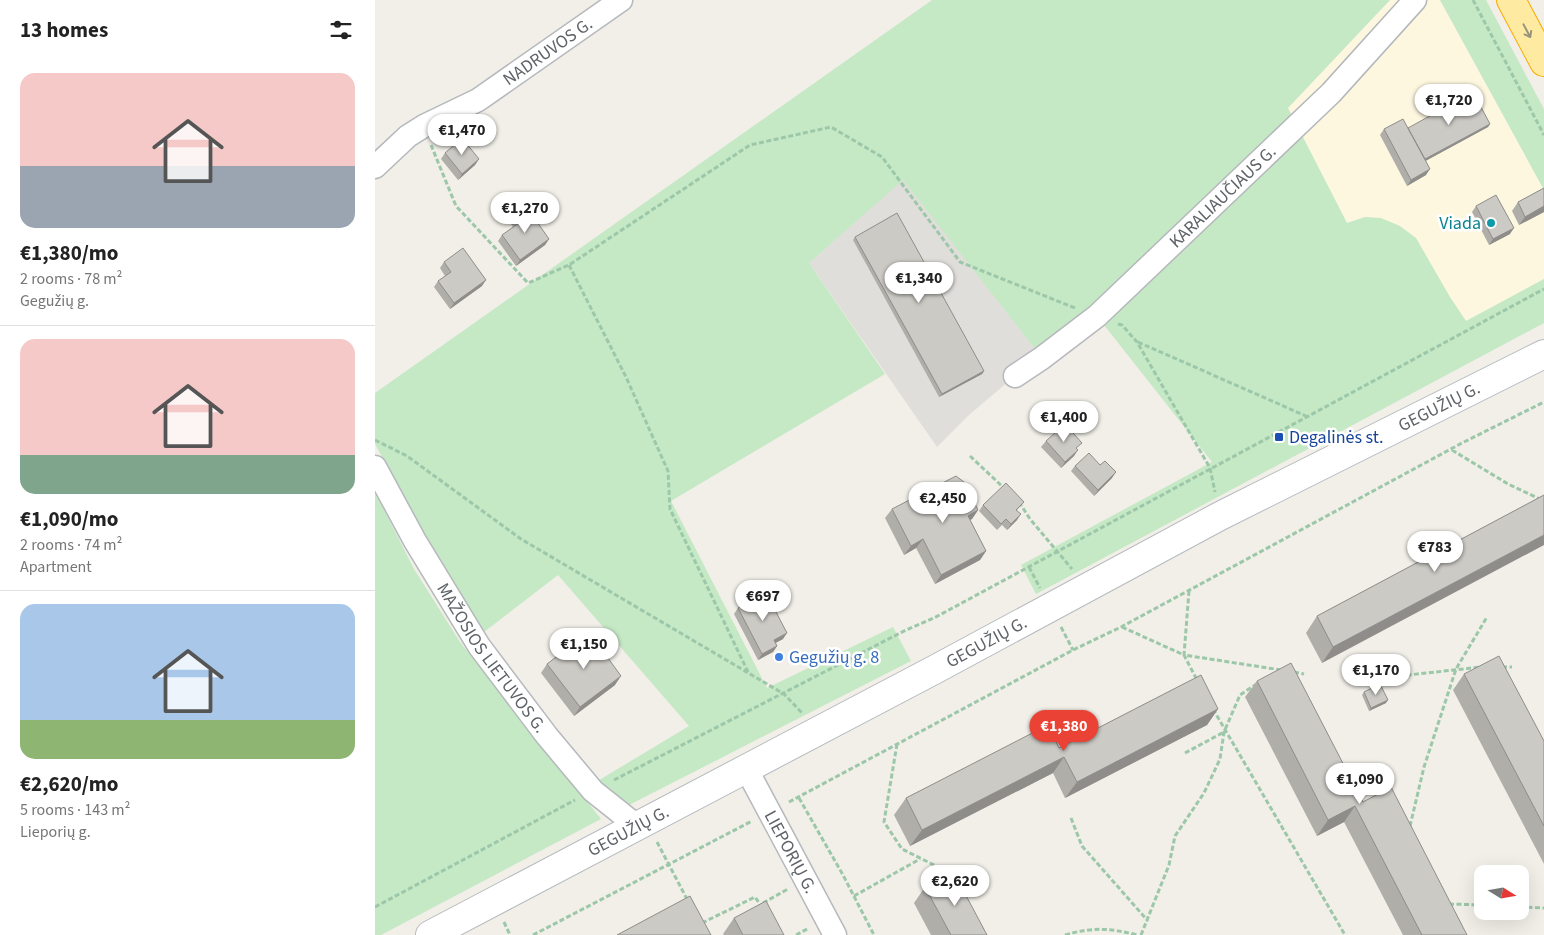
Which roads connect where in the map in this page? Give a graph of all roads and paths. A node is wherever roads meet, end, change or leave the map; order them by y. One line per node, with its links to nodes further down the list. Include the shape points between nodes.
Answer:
1 (621, 0): 6 (street, NADRUVOS G., via 479,100)
2 (1415, 0): 11 (street, KARALIAUČIAUS G., via 1331,93)
3 (1473, 0): 7 (path)
4 (1511, 0): 5 (highway, one-way to 5)
5 (1544, 62)
6 (424, 126): 8 (street, NADRUVOS G., via 408,136); 9 (path, via 456,206 528,283)
7 (1544, 135)
8 (375, 167)
9 (569, 264): 11 (path, via 750,145 831,126 882,157 959,262); 42 (path, via 626,377 668,471 670,509)
10 (1544, 290): 16 (path)
11 (1097, 316): 12 (path, via 1122,325); 14 (street, KARALIAUČIAUS G.)
12 (1137, 342): 16 (path); 21 (path)
13 (1544, 354): 25 (main road, GEGUŽIŲ G.)
14 (1015, 376)
15 (1544, 402): 18 (path)
16 (1307, 416): 21 (path)
17 (375, 440): 42 (path, via 407,456 521,539)
18 (1451, 449): 24 (path); 30 (path)
19 (970, 456): 22 (path)
20 (375, 467): 52 (street, MAŽOSIOS LIETUVOS G., via 415,541 479,646)
21 (1210, 468): 25 (path); 26 (path)
22 (1008, 492)
23 (1015, 498): 26 (path)
24 (1544, 502)
25 (1220, 516): 29 (main road, GEGUŽIŲ G.)
26 (1058, 551): 27 (path); 29 (path)
27 (1029, 567): 28 (path); 45 (path)
28 (1040, 588)
29 (1087, 588): 47 (main road, GEGUŽIŲ G.)
30 (1189, 590): 32 (path); 33 (path)
31 (1487, 618): 37 (path)
32 (1121, 627): 33 (path); 49 (path)
33 (1184, 655): 38 (path); 43 (path)
34 (1484, 667): 37 (path)
35 (1493, 667): 36 (path)
36 (1512, 668)
37 (1456, 669): 39 (path, via 1390,677); 57 (path, via 1424,768)
38 (1289, 672): 40 (path); 41 (path)
39 (1362, 672)
40 (1280, 674)
41 (1304, 674)
42 (749, 675): 45 (path)
43 (1198, 680)
44 (1264, 680): 48 (path, via 1240,694)
45 (784, 694): 47 (path); 52 (path)
46 (1211, 706): 48 (path)
47 (819, 731): 51 (main road, GEGUŽIŲ G.)
48 (1225, 732): 50 (path); 71 (path, via 1219,759 1204,793 1175,836 1169,865); 79 (path)
49 (897, 743): 53 (path); 58 (path, via 884,822 902,849)
50 (1185, 753)
51 (746, 768): 54 (street, LIEPORIŲ G.); 56 (main road, GEGUŽIŲ G.)
52 (593, 791): 56 (street, MAŽOSIOS LIETUVOS G.); 66 (path)
53 (799, 798): 54 (path); 62 (path)
54 (769, 812): 59 (path); 60 (street, LIEPORIŲ G.)
55 (1071, 818): 71 (path, via 1082,846)
56 (642, 824): 59 (path); 73 (main road, GEGUŽIŲ G.)
57 (1410, 826)
58 (921, 859): 61 (path); 62 (path)
59 (668, 864): 67 (path); 74 (path)
60 (805, 879): 64 (path); 75 (street, LIEPORIŲ G.)
61 (980, 888)
62 (854, 896): 76 (path)
63 (1449, 904): 65 (path)
64 (761, 905): 70 (path); 72 (path, via 755,897 701,924)
65 (1474, 905)
66 (375, 907)
67 (691, 907)
68 (1529, 907): 69 (path)
69 (1544, 908)
70 (767, 912)
71 (1148, 921): 78 (path)
72 (701, 929)
73 (430, 935)
74 (533, 935)
75 (835, 935)
76 (874, 935)
77 (1065, 935): 78 (path, via 1112,929)
78 (1139, 935)
79 (1345, 935)

